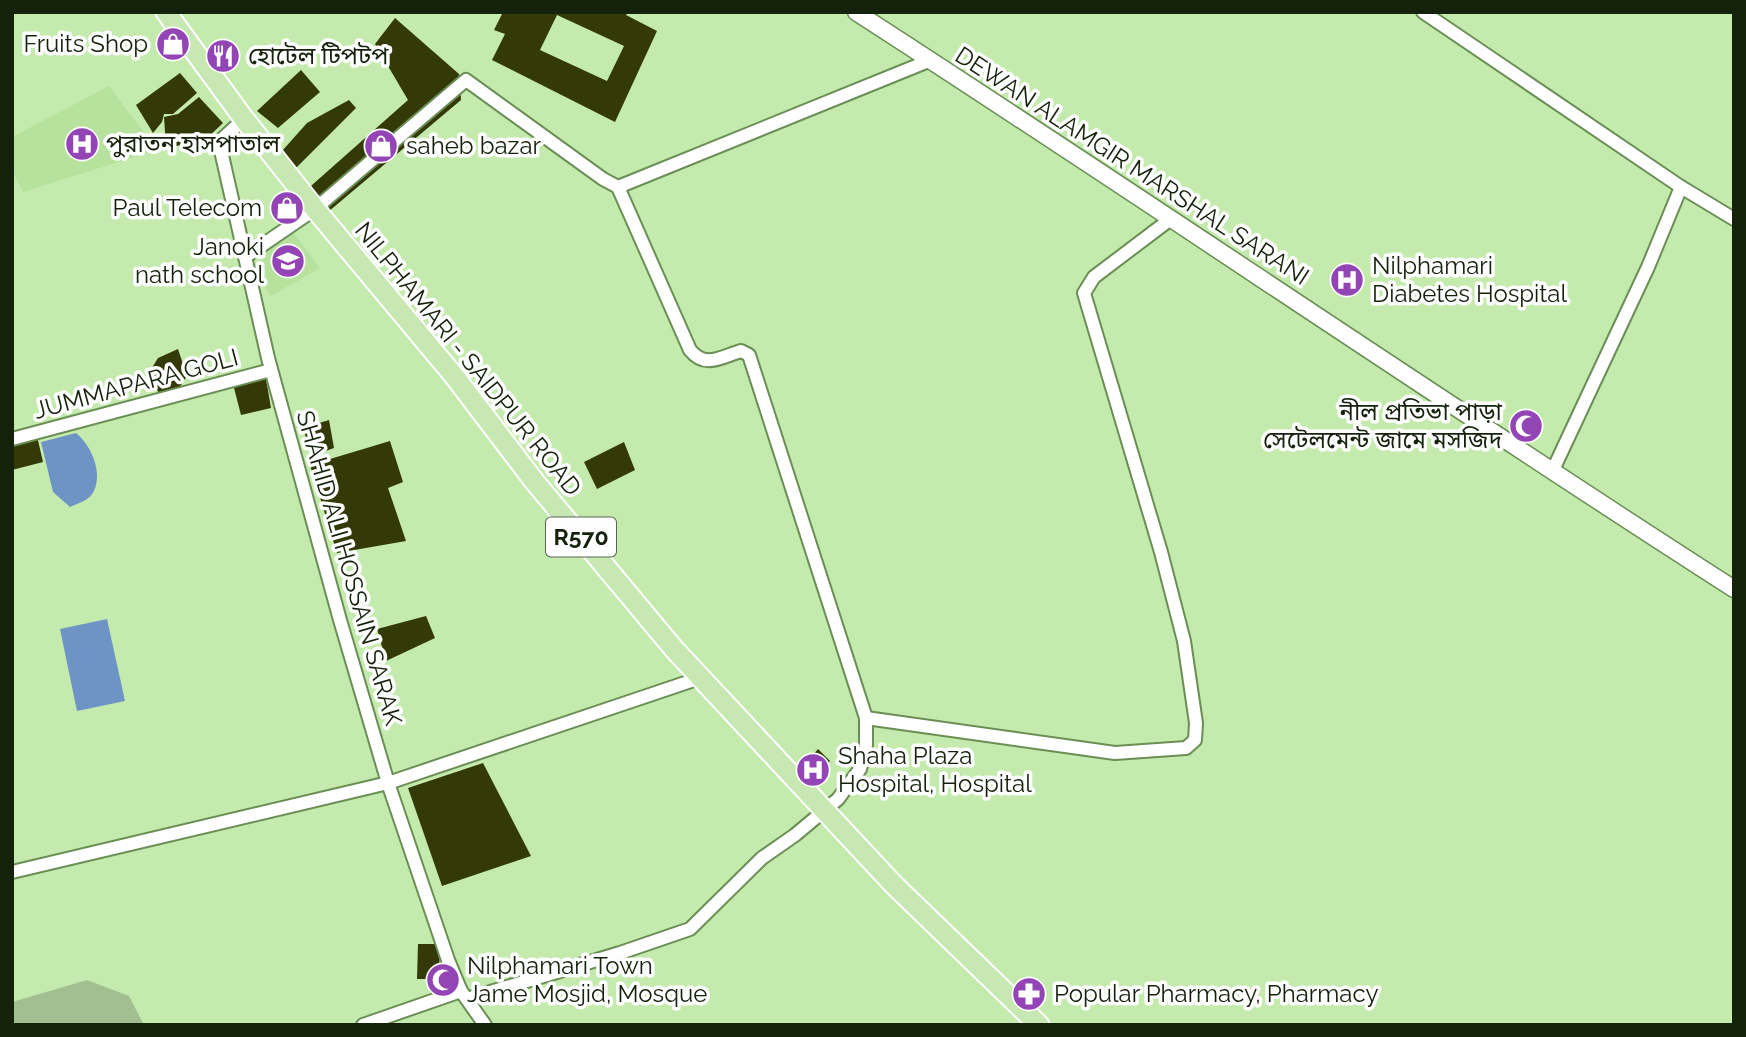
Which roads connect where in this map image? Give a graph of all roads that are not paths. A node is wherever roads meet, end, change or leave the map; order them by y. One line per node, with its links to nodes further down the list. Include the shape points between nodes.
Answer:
1 (166, 12): 5 (main road, NILPHAMARI - SAIDPUR ROAD / R570)
2 (856, 12): 4 (street, DEWAN ALAMGIR MARSHAL SARANI)
3 (1423, 12): 7 (street)
4 (931, 60): 6 (street); 9 (street, DEWAN ALAMGIR MARSHAL SARANI)
5 (244, 120): 8 (main road, NILPHAMARI - SAIDPUR ROAD / R570); 11 (street, SHAHID ALI HOSSAIN SARAK, via 219,142)
6 (618, 187): 8 (street, via 466,80); 17 (street, via 696,359 705,362 741,351 748,355)
7 (1681, 187): 10 (street); 14 (street)
8 (315, 209): 11 (street); 16 (main road, NILPHAMARI - SAIDPUR ROAD / R570)
9 (1172, 218): 14 (street, DEWAN ALAMGIR MARSHAL SARANI); 17 (street, via 1094,276 1084,293 1184,641 1195,740 1186,748 1115,753)
10 (1734, 219)
11 (245, 257): 12 (street, SHAHID ALI HOSSAIN SARAK)
12 (271, 370): 13 (street, JUMMAPARA GOLI); 18 (street, SHAHID ALI HOSSAIN SARAK)
13 (12, 439)
14 (1552, 472): 15 (street, DEWAN ALAMGIR MARSHAL SARANI)
15 (1734, 589)
16 (700, 678): 18 (street); 19 (main road, NILPHAMARI - SAIDPUR ROAD / R570)
17 (866, 718): 19 (street, via 860,769)
18 (388, 783): 20 (street); 21 (street, SHAHID ALI HOSSAIN SARAK)
19 (825, 811): 21 (street, via 762,858 690,929); 24 (main road, NILPHAMARI - SAIDPUR ROAD / R570, via 894,885)
20 (12, 872)
21 (464, 995): 22 (street); 23 (street, SHAHID ALI HOSSAIN SARAK)
22 (363, 1025)
23 (485, 1025)
24 (1040, 1025)

